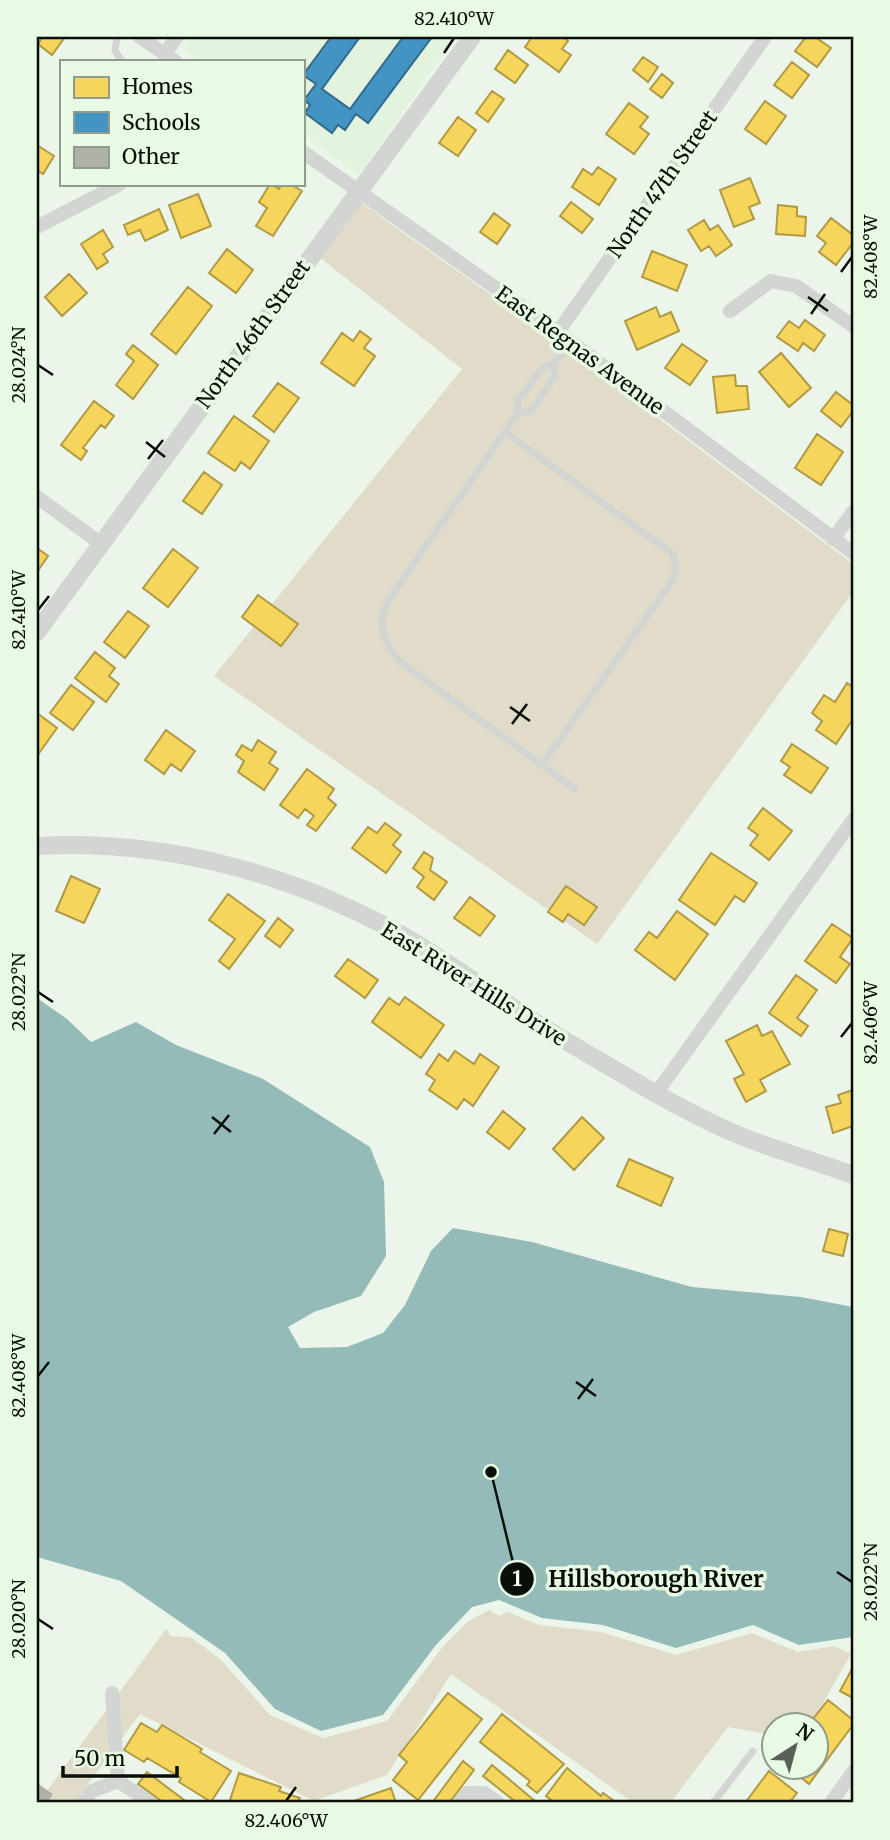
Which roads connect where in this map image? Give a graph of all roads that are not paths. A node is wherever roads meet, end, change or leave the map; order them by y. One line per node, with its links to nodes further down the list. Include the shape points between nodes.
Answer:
1 (117, 37): 7 (lane, via 115,51)
2 (140, 37): 6 (street)
3 (177, 37): 6 (street)
4 (472, 37): 12 (street, North 46th Street)
5 (765, 37): 16 (street, North 47th Street)
6 (165, 59)
7 (121, 60)
8 (304, 153): 10 (street, East Regnas Avenue)
9 (304, 162): 10 (street)
10 (322, 166): 12 (street, East Regnas Avenue)
11 (116, 186): 13 (street)
12 (359, 190): 16 (street, East Regnas Avenue); 23 (street, North 46th Street)
13 (38, 224)
14 (730, 311): 15 (street, via 771,281 796,286)
15 (853, 326)
16 (564, 337): 17 (lane); 22 (street, East Regnas Avenue)
17 (553, 365): 18 (lane, via 543,367 517,402); 18 (lane, via 555,376 531,411)
18 (518, 414): 19 (lane)
19 (505, 432): 26 (lane, via 390,598 381,625 386,644 399,662); 26 (lane, via 673,554 676,562 672,581)
20 (37, 497): 23 (street)
21 (853, 512): 22 (street)
22 (833, 539): 24 (street, East Regnas Avenue)
23 (100, 543): 25 (street, North 46th Street)
24 (853, 554)
25 (37, 632)
26 (542, 765): 27 (lane)
27 (575, 789)
28 (853, 820): 30 (street)
29 (37, 846): 30 (street, East River Hills Drive, via 81,844 188,854 286,881 401,935 568,1043)
30 (657, 1093): 31 (street, East River Hills Drive, via 742,1136)
31 (853, 1175)
32 (112, 1693): 35 (street)
33 (753, 1751): 40 (lane)
34 (853, 1772): 41 (street)
35 (118, 1781): 36 (street, via 92,1791); 37 (street)
36 (83, 1803)
37 (151, 1803)
38 (459, 1803): 39 (street, via 467,1793 484,1793)
39 (498, 1803)
40 (713, 1803)
41 (831, 1803)

